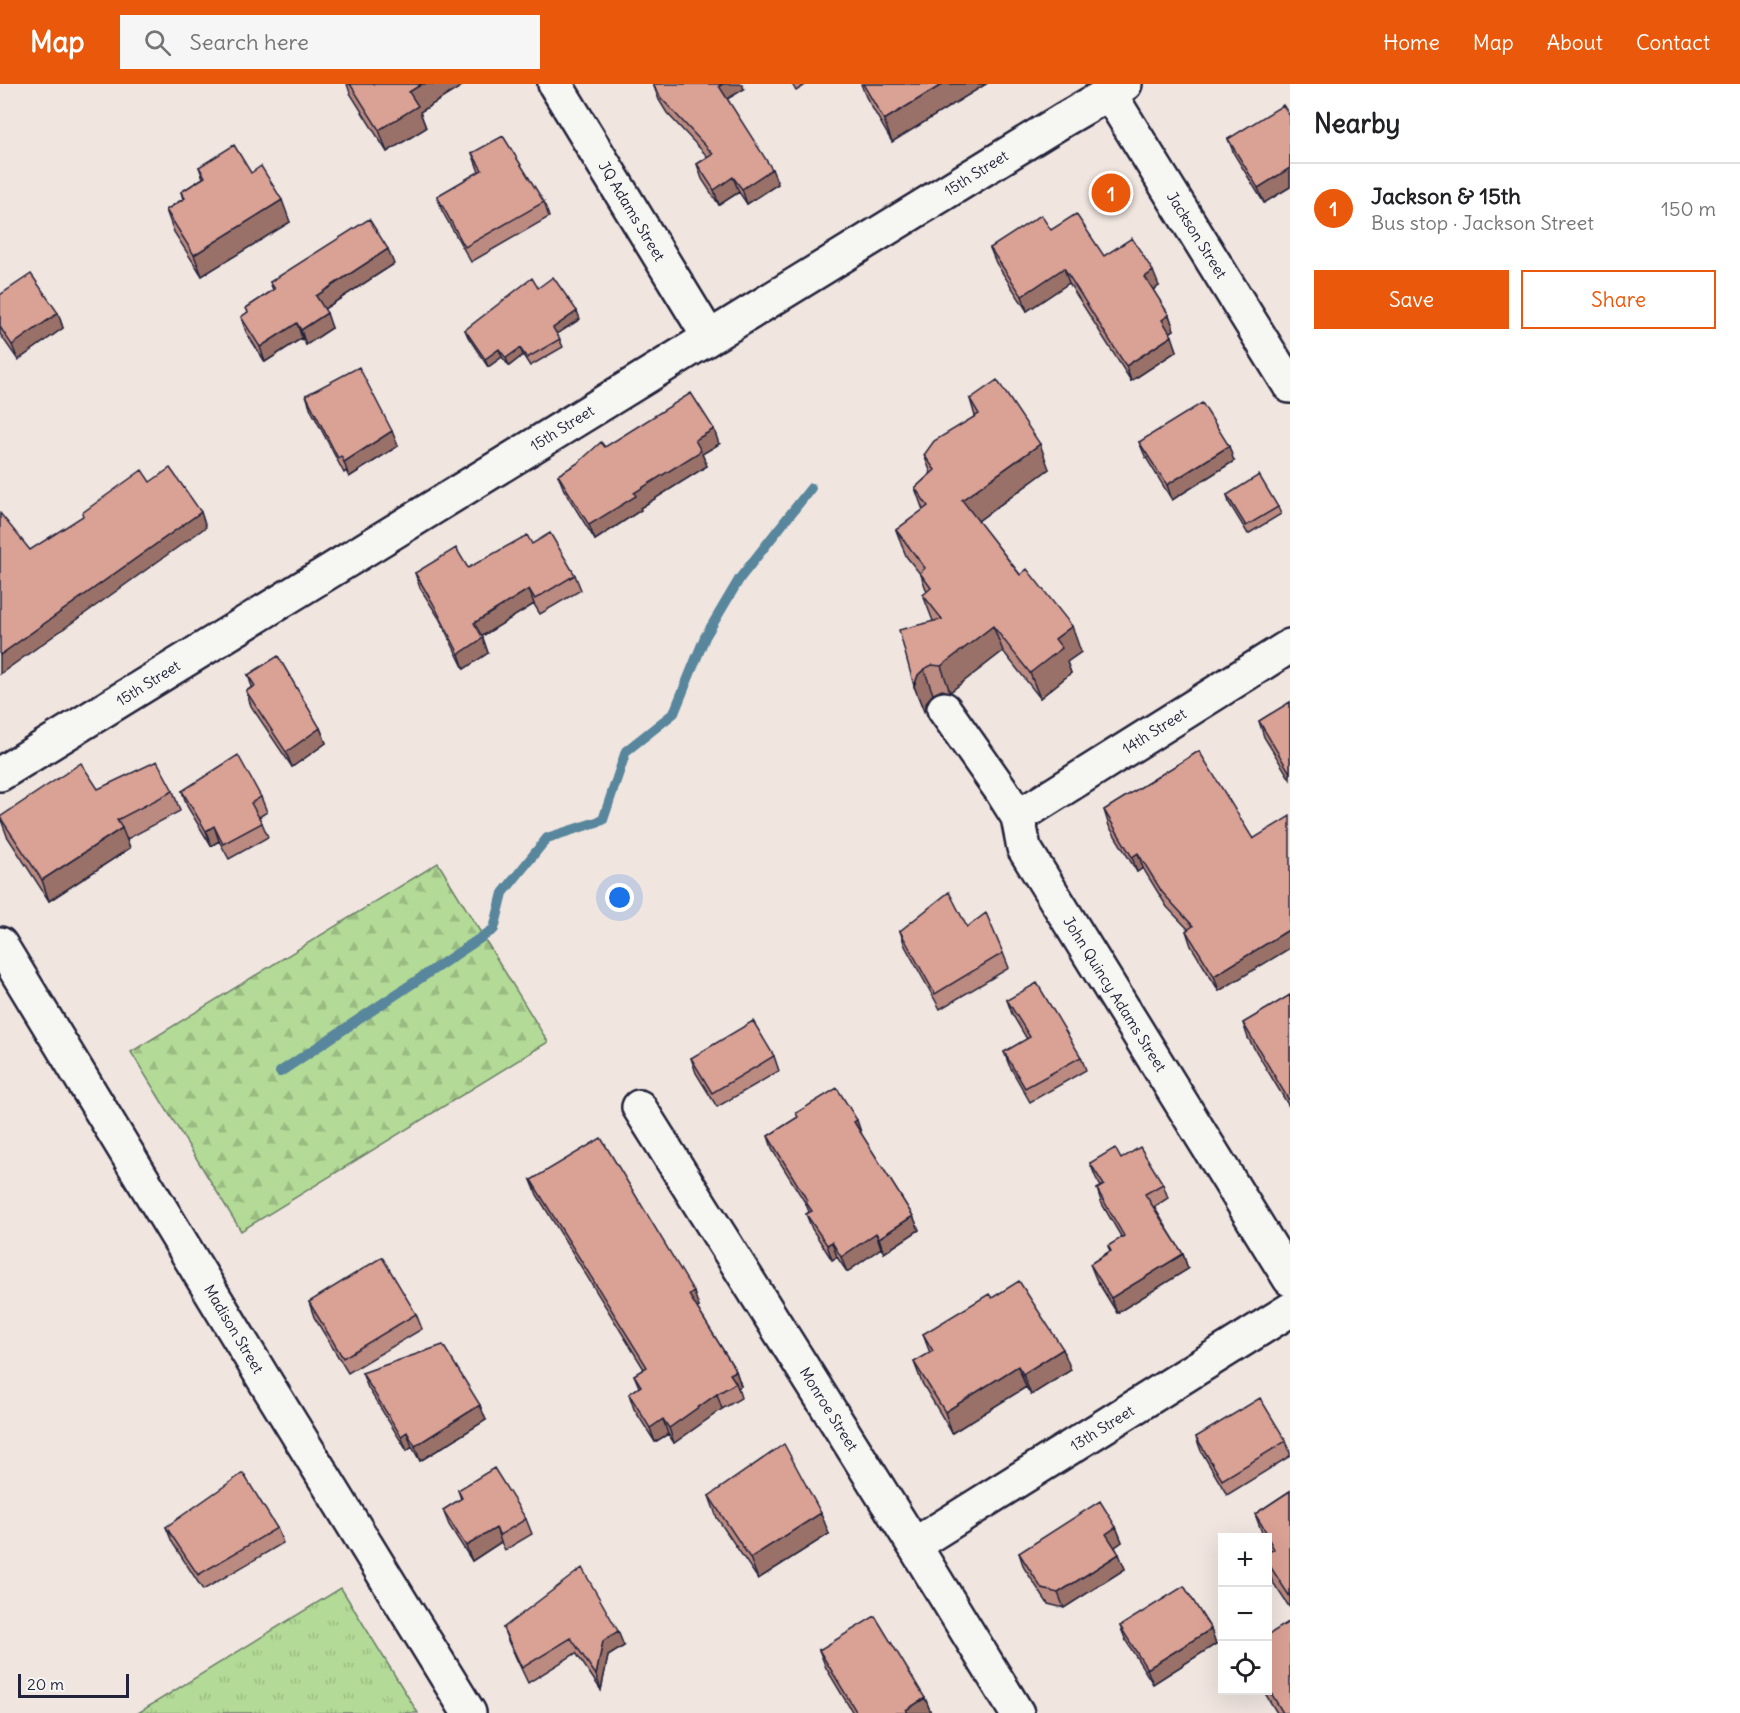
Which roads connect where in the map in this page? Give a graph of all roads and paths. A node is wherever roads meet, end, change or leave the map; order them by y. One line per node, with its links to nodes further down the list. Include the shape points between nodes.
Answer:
1 (555, 84): 3 (street, JQ Adams Street)
2 (1113, 87): 3 (street, 15th Street); 4 (street, Jackson Street)
3 (709, 337): 7 (street, 15th Street)
4 (1290, 386)
5 (1290, 646): 8 (street, 14th Street)
6 (944, 709): 8 (street, John Quincy Adams Street)
7 (0, 774)
8 (1017, 817): 11 (street, John Quincy Adams Street, via 1024,848)
9 (0, 944): 14 (street, Madison Street)
10 (639, 1107): 13 (street, Monroe Street)
11 (1290, 1279)
12 (1290, 1310): 13 (street, 13th Street)
13 (914, 1545): 15 (street, Monroe Street)
14 (469, 1713)
15 (1017, 1713)

